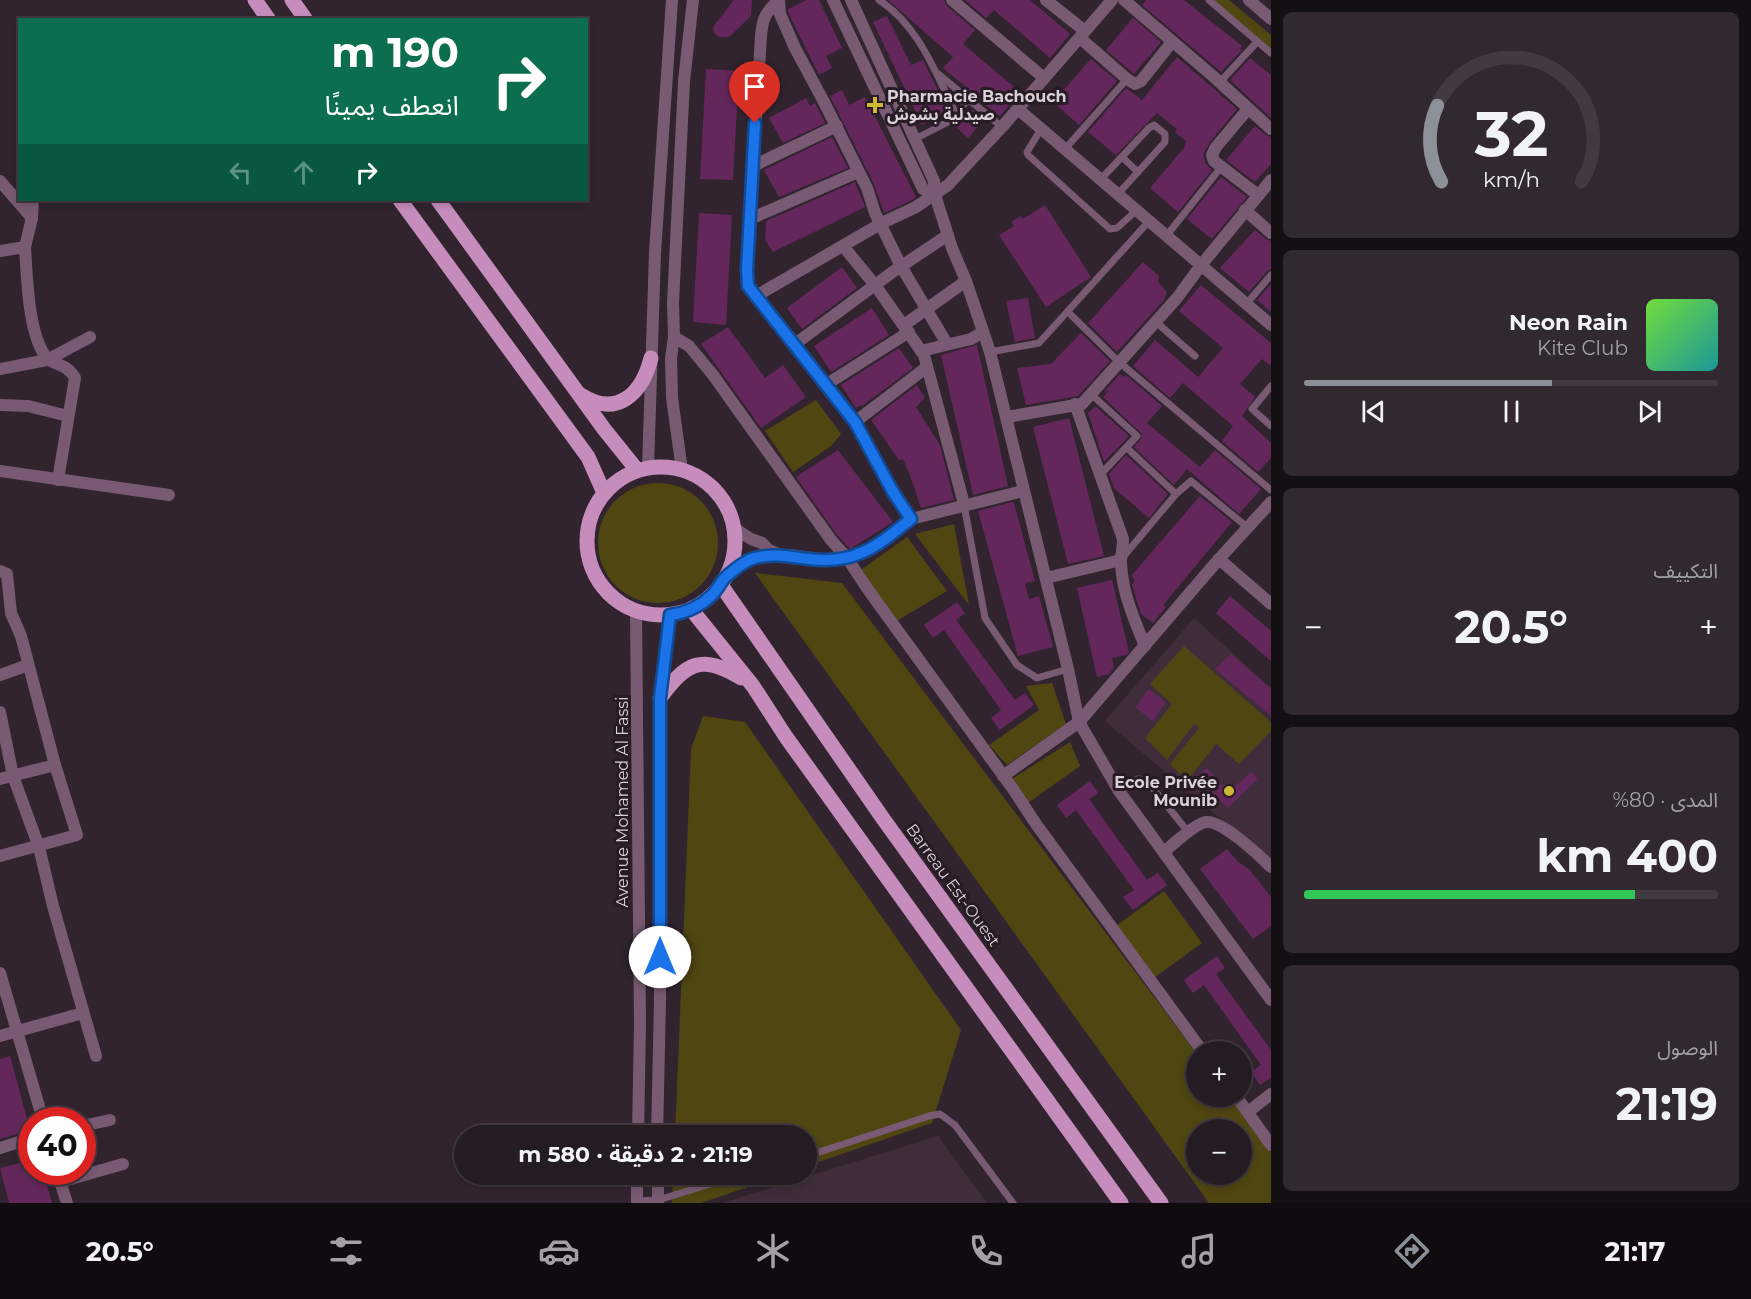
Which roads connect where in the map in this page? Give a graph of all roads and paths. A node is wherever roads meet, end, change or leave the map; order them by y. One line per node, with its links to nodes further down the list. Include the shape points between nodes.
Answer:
1 (255, 0): 15 (main road)
2 (292, 0): 16 (main road)
3 (672, 0): 82 (street)
4 (693, 0): 76 (street, via 684,81)
5 (779, 0): 30 (street, via 780,14 795,48); 37 (street, via 763,20)
6 (833, 0): 45 (street, via 923,189)
7 (850, 0): 34 (street)
8 (879, 0): 22 (lane, via 895,11 921,42)
9 (952, 0): 23 (street)
10 (1046, 0): 18 (street)
11 (1112, 0): 18 (street)
12 (1124, 0): 19 (street)
13 (1209, 0): 20 (lane)
14 (1249, 0): 17 (street)
15 (268, 18)
16 (305, 18)
17 (1271, 19)
18 (1082, 35): 23 (street); 24 (street)
19 (1172, 42): 24 (street, via 1141,81 1135,84); 25 (street)
20 (1257, 42): 21 (lane); 25 (lane)
21 (1271, 54)
22 (935, 71): 26 (lane); 29 (lane)
23 (1044, 78): 27 (street)
24 (1127, 80): 35 (lane)
25 (1220, 82): 28 (street)
26 (969, 99): 29 (lane); 31 (lane)
27 (1018, 109): 31 (street); 32 (street)
28 (1248, 109): 33 (street); 38 (street, via 1213,151 1212,158)
29 (956, 114): 34 (lane)
30 (837, 126): 37 (street); 39 (street)
31 (1002, 127): 45 (street)
32 (1041, 129): 35 (street); 50 (lane, via 1028,155 1110,229 1117,228)
33 (1271, 129)
34 (915, 139): 45 (street, via 934,181)
35 (1065, 149): 41 (street)
36 (1122, 157): 40 (lane); 40 (lane, via 1149,128 1154,125 1161,129 1165,142); 41 (lane)
37 (753, 166): 53 (street)
38 (1222, 166): 46 (street); 58 (lane)
39 (858, 172): 53 (street); 55 (street)
40 (1138, 172): 44 (lane)
41 (1101, 179): 44 (street)
42 (1271, 180): 46 (street)
43 (0, 181): 52 (street)
44 (1118, 194): 50 (street)
45 (935, 195): 55 (street); 57 (street)
46 (1258, 195): 51 (street)
47 (33, 201): 52 (street)
48 (401, 201): 105 (main road, via 588,457)
49 (439, 201): 89 (main road)
50 (1137, 210): 54 (street)
51 (1245, 210): 56 (street); 62 (street)
52 (32, 218): 60 (street)
53 (750, 219): 67 (street, via 746,281)
54 (1150, 220): 58 (street); 70 (lane)
55 (882, 223): 59 (street); 63 (street)
56 (1271, 233)
57 (948, 235): 63 (street); 65 (street)
58 (1167, 235): 62 (street)
59 (843, 246): 66 (street); 67 (street)
60 (25, 247): 61 (street); 83 (street, via 30,310)
61 (0, 251)
62 (1202, 264): 68 (street); 71 (street)
63 (901, 266): 66 (street); 69 (street)
64 (1271, 275): 68 (lane)
65 (966, 281): 69 (street); 74 (street)
66 (875, 285): 73 (street); 77 (street)
67 (756, 296): 77 (street)
68 (1247, 303): 72 (street)
69 (927, 309): 73 (street); 78 (street)
70 (1068, 312): 80 (lane, via 1040,343); 84 (lane)
71 (1156, 322): 81 (lane); 84 (street)
72 (1271, 325)
73 (906, 329): 79 (street); 87 (street)
74 (983, 332): 78 (street); 80 (street)
75 (90, 337): 83 (street)
76 (674, 337): 99 (street, via 672,398); 114 (street, via 689,346 713,375)
77 (795, 344): 87 (street)
78 (947, 344): 79 (street)
79 (921, 351): 85 (street)
80 (990, 352): 94 (street)
81 (1195, 356)
82 (651, 358): 89 (main road, via 643,382 622,401 601,403); 98 (street)
83 (47, 360): 86 (street); 93 (street, via 67,368 75,378)
84 (1119, 362): 90 (street); 103 (lane)
85 (927, 367): 95 (street); 109 (street)
86 (0, 369)
87 (826, 384): 95 (street)
88 (1271, 386): 96 (lane, via 1252,409)
89 (579, 393): 98 (main road, via 626,457)
90 (1092, 395): 91 (street, via 1082,404); 97 (lane, via 1137,436)
91 (1075, 404): 94 (street); 101 (street)
92 (0, 405): 93 (street, via 28,406)
93 (68, 416): 102 (street)
94 (1007, 417): 104 (street)
95 (855, 422): 110 (street)
96 (1271, 426)
97 (1127, 448): 101 (lane); 106 (lane)
98 (643, 469): 99 (main road); 105 (main road, via 614,483)
99 (682, 470): 112 (main road, via 712,488 726,506)
100 (0, 471): 102 (street)
101 (1100, 476): 116 (street, via 1123,539)
102 (58, 480): 107 (street)
103 (1271, 490)
104 (1023, 491): 109 (street); 118 (street)
105 (604, 493): 122 (main road, via 588,528 587,554 596,578 608,593)
106 (1176, 494): 111 (lane, via 1191,481); 116 (lane)
107 (169, 495)
108 (1271, 502): 111 (street)
109 (964, 504): 110 (street); 126 (lane, via 985,618 1025,672 1037,678)
110 (911, 519): 114 (street, via 866,552)
111 (1247, 527): 115 (street)
112 (734, 528): 113 (street); 119 (main road, via 734,552)
113 (779, 555): 114 (street); 119 (street, via 749,560)
114 (847, 558): 134 (street)
115 (1218, 559): 120 (street); 124 (street)
116 (1121, 560): 118 (street); 124 (street, via 1129,605)
117 (0, 571): 125 (street, via 7,574 11,613)
118 (1046, 578): 126 (street)
119 (724, 580): 121 (main road, via 712,595); 172 (main road, Barreau Est-Ouest, via 884,820)
120 (1271, 604)
121 (691, 609): 123 (main road); 128 (main road)
122 (636, 612): 123 (main road); 155 (street, Avenue Mohamed Al Fassi)
123 (670, 615): 129 (street)
124 (1145, 646): 131 (street)
125 (28, 665): 127 (street); 132 (street)
126 (1068, 669): 131 (street)
127 (0, 675)
128 (753, 686): 129 (main road, via 720,666 700,664 681,672); 171 (main road, via 799,756)
129 (660, 698): 156 (street)
130 (0, 712): 133 (street)
131 (1079, 722): 134 (street); 136 (street)
132 (56, 765): 133 (street); 138 (street, via 77,835)
133 (13, 776): 135 (street); 138 (street)
134 (1003, 776): 147 (street)
135 (0, 779)
136 (1119, 791): 137 (lane, via 1138,779 1147,781); 139 (street)
137 (1189, 832): 139 (street); 141 (street, via 1205,822 1211,823 1240,839)
138 (39, 846): 140 (street); 144 (street)
139 (1164, 852): 143 (street)
140 (0, 856)
141 (1271, 867)
142 (0, 973): 145 (street)
143 (1271, 1000)
144 (83, 1013): 145 (street); 148 (street)
145 (16, 1031): 146 (street); 150 (street)
146 (0, 1036)
147 (1195, 1041)
148 (96, 1056)
149 (1271, 1094): 152 (street)
150 (39, 1107)
151 (1244, 1107): 152 (street)
152 (1248, 1112): 158 (street)
153 (110, 1120): 154 (street)
154 (96, 1123)
155 (638, 1125)
156 (657, 1125)
157 (18, 1142): 159 (street)
158 (1271, 1145)
159 (0, 1148)
160 (817, 1152): 170 (lane, via 940,1114 956,1125)
161 (123, 1164): 162 (street)
162 (96, 1169)
163 (61, 1185): 169 (street)
164 (637, 1185): 167 (street)
165 (658, 1185): 168 (street)
166 (710, 1185): 168 (lane)
167 (637, 1202): 168 (lane)
168 (658, 1202)
169 (67, 1203)
170 (1013, 1203)
171 (1121, 1203)
172 (1161, 1203)

